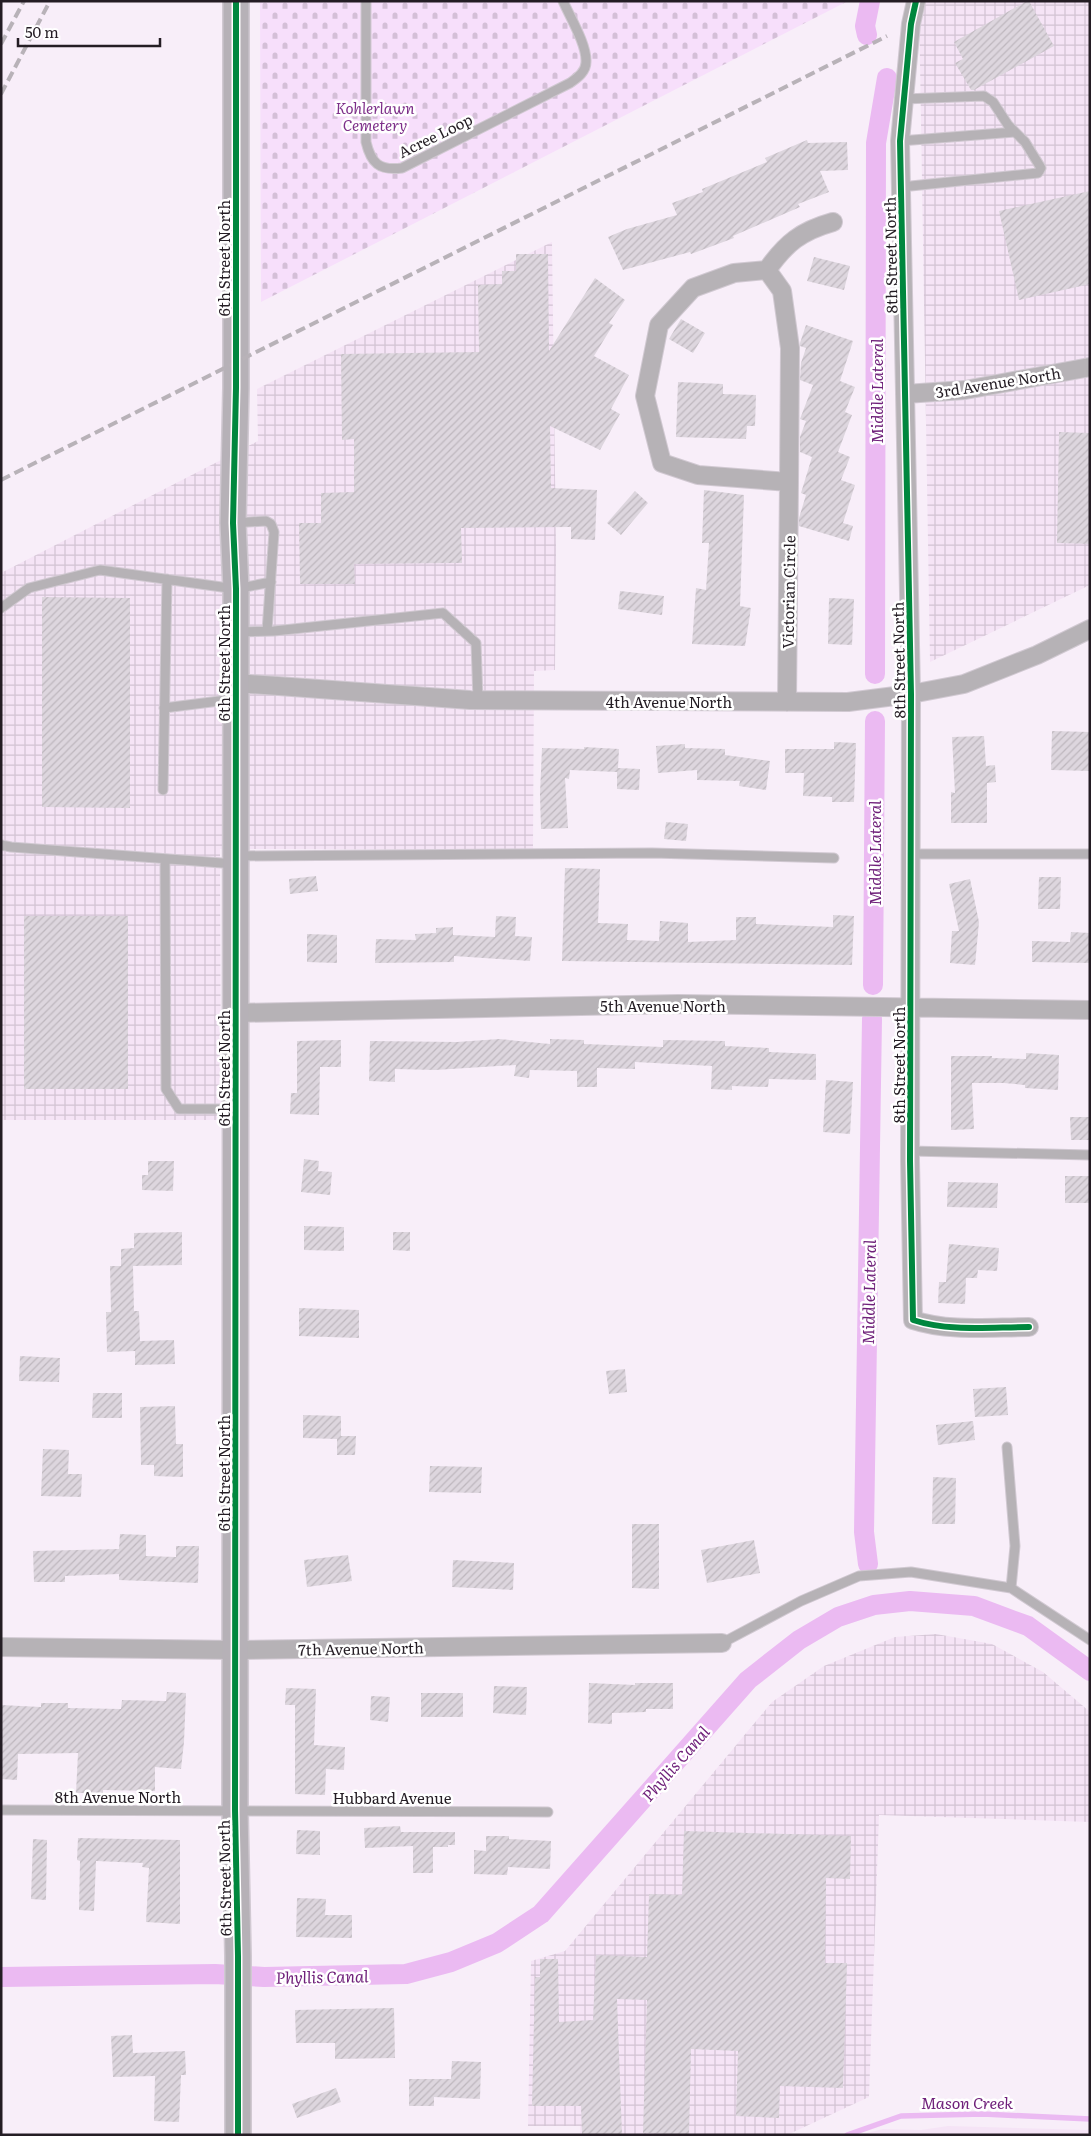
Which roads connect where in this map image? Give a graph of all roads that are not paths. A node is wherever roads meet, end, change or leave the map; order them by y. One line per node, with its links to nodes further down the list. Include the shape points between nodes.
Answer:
1 (236, 1): 14 (street, 6th Street North)
2 (366, 1): 3 (lane, Acree Loop, via 366,142 376,164 388,170 402,168 570,83 581,74 586,62 584,49)
3 (563, 1)
4 (916, 1): 5 (street, 8th Street North)
5 (904, 99): 6 (lane, via 984,96 993,102); 7 (street, 8th Street North)
6 (1015, 132): 7 (lane); 8 (lane, via 1041,168 1038,173)
7 (900, 141): 8 (street, 8th Street North)
8 (901, 187): 12 (street, 8th Street North)
9 (833, 222): 10 (street, via 796,237)
10 (767, 270): 13 (street, Victorian Circle, via 782,291 790,348); 13 (street, via 734,273 693,288 659,326 646,396 662,463 698,475)
11 (1090, 367): 12 (street, 3rd Avenue North, via 966,390)
12 (906, 394): 23 (street, 8th Street North)
13 (789, 482): 25 (street, Victorian Circle)
14 (233, 523): 16 (lane, via 266,521 271,524 274,532); 17 (street, 6th Street North)
15 (166, 579): 17 (lane); 18 (lane, via 100,570 30,588); 26 (lane)
16 (271, 582): 17 (lane); 20 (lane)
17 (236, 589): 21 (street, 6th Street North)
18 (1, 608)
19 (1090, 629): 23 (street, 4th Avenue North, via 1037,655 964,684)
20 (267, 631): 21 (lane); 24 (lane, via 443,613 476,643)
21 (236, 632): 22 (street, 6th Street North)
22 (236, 691): 24 (street, 4th Avenue North); 26 (lane); 33 (street, 6th Street North)
23 (911, 694): 25 (street, 4th Avenue North, via 848,702); 29 (street, 8th Street North)
24 (478, 700): 25 (street, 4th Avenue North)
25 (786, 702)
26 (164, 708): 27 (lane)
27 (163, 790)
28 (1, 845): 32 (lane)
29 (911, 854): 30 (lane); 34 (street, 8th Street North)
30 (1090, 854)
31 (834, 858): 33 (lane, via 652,853)
32 (165, 859): 33 (lane); 37 (lane, via 166,1090 179,1109)
33 (236, 860): 36 (street, 6th Street North)
34 (911, 1007): 35 (street, 5th Avenue North); 36 (street, 5th Avenue North, via 678,1004); 38 (street, 8th Street North)
35 (1090, 1010)
36 (236, 1013): 37 (street, 6th Street North)
37 (236, 1109): 46 (street, 6th Street North)
38 (910, 1151): 39 (lane); 40 (street, 8th Street North, via 913,1320 930,1326)
39 (1090, 1155)
40 (1029, 1327)
41 (1007, 1447): 42 (lane, via 1015,1546)
42 (1011, 1588): 43 (lane); 44 (lane, via 911,1572 859,1576 800,1601)
43 (1090, 1640)
44 (722, 1643): 46 (street, 7th Avenue North)
45 (1, 1647): 46 (street, 7th Avenue North)
46 (235, 1650): 48 (street, 6th Street North)
47 (1, 1810): 48 (lane, 8th Avenue North)
48 (235, 1810): 49 (lane, Hubbard Avenue); 50 (street, 6th Street North)
49 (548, 1812)
50 (238, 2135)

